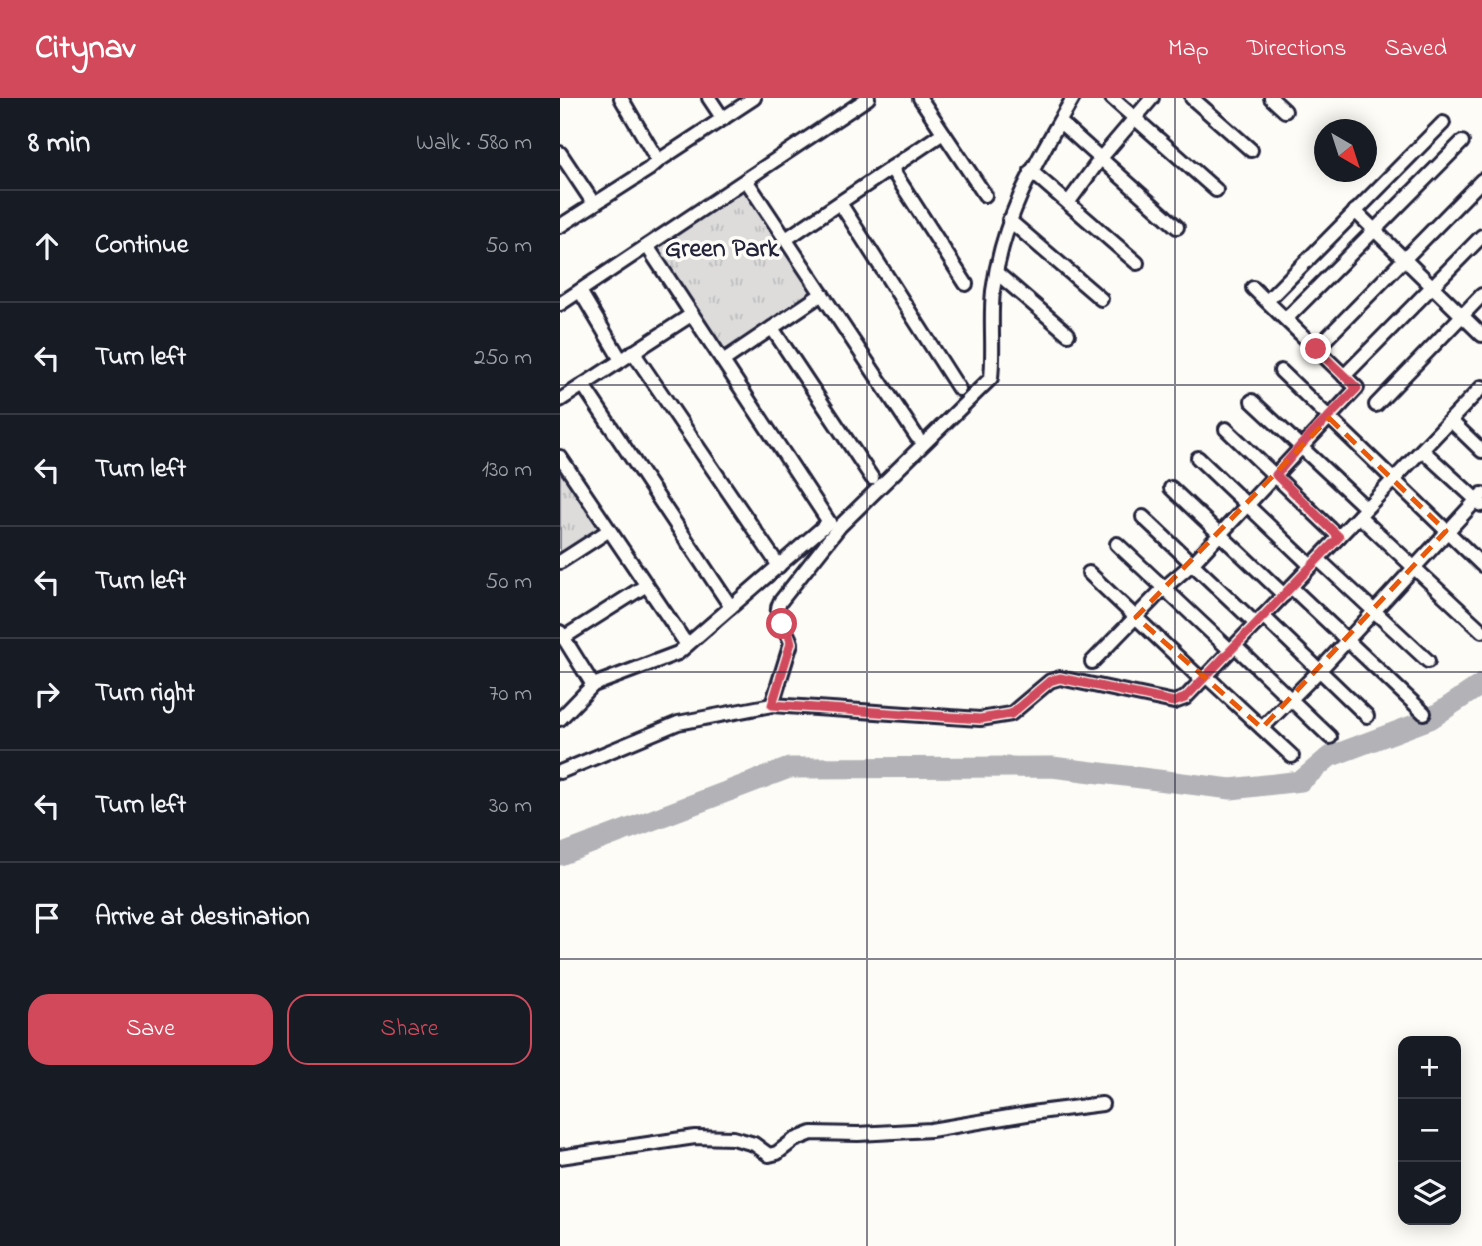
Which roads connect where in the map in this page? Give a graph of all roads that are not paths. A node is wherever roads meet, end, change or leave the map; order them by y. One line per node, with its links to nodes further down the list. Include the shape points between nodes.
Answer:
1 (621, 98): 21 (street)
2 (709, 98): 13 (street)
3 (754, 98): 13 (street)
4 (868, 98): 24 (street)
5 (920, 98): 16 (street)
6 (1073, 98): 14 (street)
7 (1112, 98): 12 (street)
8 (1152, 98): 12 (street)
9 (1192, 98): 18 (street)
10 (1271, 98): 11 (street)
11 (1285, 111)
12 (1135, 117): 20 (street); 26 (street)
13 (723, 119): 21 (street)
14 (1060, 122): 20 (street); 23 (street)
15 (1443, 123): 31 (street)
16 (943, 132): 22 (street); 27 (street)
17 (1462, 142): 35 (street)
18 (1251, 150)
19 (560, 153): 30 (street)
20 (1101, 159): 29 (street); 34 (street)
21 (658, 161): 30 (street)
22 (891, 168): 28 (street); 42 (street)
23 (1031, 171): 29 (street); 32 (street)
24 (746, 180): 37 (street); 38 (street)
25 (1482, 180): 39 (street)
26 (1216, 190)
27 (985, 195)
28 (840, 203): 37 (street); 64 (street)
29 (1068, 203): 40 (street)
30 (594, 204): 33 (street)
31 (1355, 211): 35 (street); 49 (street)
32 (1009, 220): 41 (street); 48 (street)
33 (560, 226)
34 (1177, 226)
35 (1374, 232): 39 (street); 53 (street)
36 (1482, 236): 43 (street)
37 (786, 239): 46 (street)
38 (647, 246): 45 (street); 51 (street)
39 (1404, 260): 43 (street); 57 (street)
40 (1137, 263)
41 (997, 273): 55 (street); 116 (street, via 991,378 840,526 780,602 777,617 791,643)
42 (966, 284)
43 (1434, 287): 52 (street); 62 (street)
44 (1253, 288): 49 (street)
45 (580, 291): 50 (street); 59 (street)
46 (822, 293): 54 (street); 72 (street)
47 (1482, 295): 52 (street)
48 (1101, 299)
49 (1267, 301): 53 (street)
50 (560, 304)
51 (691, 315): 58 (street); 60 (street)
52 (1462, 315): 56 (street); 68 (street)
53 (1286, 319): 57 (street)
54 (772, 328): 60 (street); 79 (street)
55 (1068, 334)
56 (1482, 335)
57 (1316, 349): 62 (street)
58 (633, 352): 59 (street); 95 (street)
59 (621, 360): 63 (street)
60 (723, 361): 95 (street, via 829,522)
61 (1281, 371): 69 (street)
62 (1345, 376): 69 (street, via 1357,388)
63 (583, 385): 66 (street); 101 (street)
64 (959, 389)
65 (1481, 389): 70 (street)
66 (560, 400)
67 (1252, 401): 73 (street)
68 (1376, 405)
69 (1329, 418): 73 (street); 80 (street)
70 (1450, 420): 74 (street); 75 (street)
71 (1226, 429): 78 (street)
72 (917, 437)
73 (1301, 445): 78 (street); 84 (street)
74 (1422, 450): 80 (street); 82 (street)
75 (1482, 451)
76 (560, 458): 86 (street)
77 (1198, 458): 83 (street)
78 (1276, 475): 83 (street); 89 (street)
79 (872, 478)
80 (1393, 480): 84 (street); 87 (street)
81 (1171, 488): 88 (street)
82 (1480, 500): 87 (street)
83 (1248, 505): 88 (street); 92 (street)
84 (1363, 512): 89 (street); 96 (street)
85 (1143, 517): 93 (street)
86 (608, 531): 91 (street); 98 (street)
87 (1446, 531): 94 (street); 96 (street)
88 (1220, 534): 93 (street); 100 (street)
89 (1339, 537): 92 (street)
90 (1117, 544): 99 (street)
91 (560, 562)
92 (1315, 562): 100 (street); 102 (street)
93 (1192, 564): 99 (street); 104 (street)
94 (1482, 565)
95 (779, 566): 101 (street)
96 (1414, 566): 102 (street); 105 (street)
97 (1089, 573): 103 (street)
98 (645, 586): 106 (street); 108 (street)
99 (1164, 588): 103 (street); 109 (street)
100 (1288, 591): 104 (street); 107 (street)
101 (731, 607): 108 (street)
102 (1374, 611): 107 (street); 110 (street)
103 (1136, 617): 111 (street); 113 (street)
104 (1259, 620): 109 (street); 112 (street)
105 (1482, 631)
106 (562, 635): 114 (street)
107 (1348, 639): 112 (street); 117 (street)
108 (687, 645): 114 (street, via 678,653)
109 (1233, 648): 113 (street); 115 (street)
110 (1428, 661)
111 (1092, 663)
112 (1320, 670): 115 (street); 118 (street)
113 (1204, 678): 116 (street, via 1185,698 1174,702 1060,678 1050,681 1011,714 980,719); 120 (street)
114 (593, 685): 119 (street)
115 (1292, 698): 120 (street); 121 (street)
116 (772, 705): 123 (street, via 678,723)
117 (1424, 712)
118 (1367, 716)
119 (560, 719)
120 (1262, 728): 122 (street)
121 (1330, 737)
122 (1292, 756)
123 (560, 772)
124 (1102, 1104): 125 (street, via 931,1130 812,1133 769,1155 754,1144 733,1138 695,1137)
125 (560, 1157)

